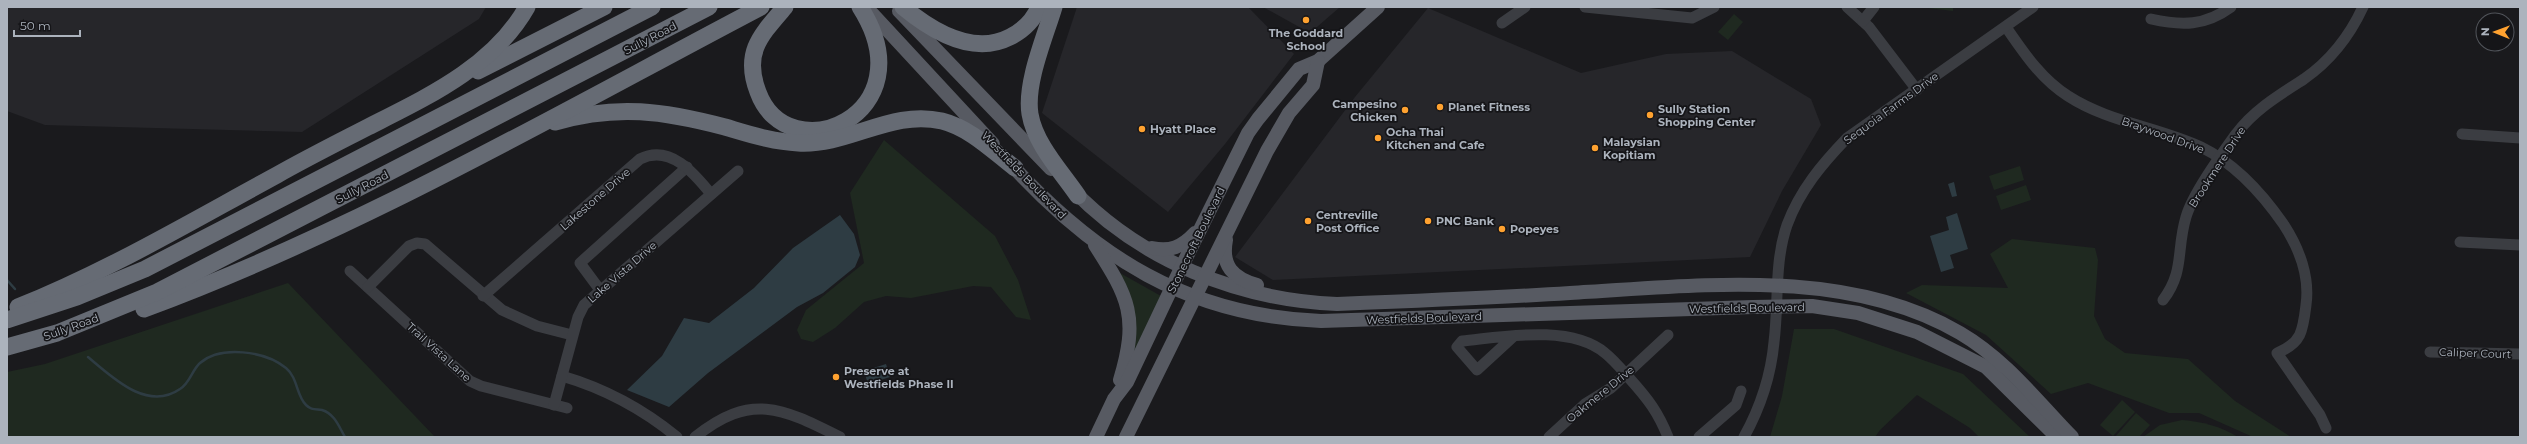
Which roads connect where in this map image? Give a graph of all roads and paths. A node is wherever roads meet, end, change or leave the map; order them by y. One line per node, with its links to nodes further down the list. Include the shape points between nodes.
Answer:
1 (527, 7): 29 (highway, via 513,28 491,52)
2 (604, 7): 29 (highway)
3 (652, 7): 58 (highway, via 145,269 77,297)
4 (709, 7): 59 (highway, Sully Road, via 193,274 122,308)
5 (761, 7): 31 (highway)
6 (785, 7): 7 (highway, via 759,37 753,53 752,77 760,97 783,124 811,130 846,123 869,100 876,85 879,68 877,46)
7 (860, 7)
8 (866, 7): 35 (main road, Westfields Boulevard)
9 (895, 7): 38 (main road, Westfields Boulevard)
10 (903, 7): 11 (highway, via 946,35 984,45 1002,42 1021,32 1034,18)
11 (1039, 7)
12 (1054, 7): 38 (highway, via 1031,86 1030,115 1044,146)
13 (1378, 7): 27 (main road, Stonecroft Boulevard)
14 (1525, 7): 25 (street)
15 (1585, 7): 22 (street)
16 (1714, 7): 22 (street, via 1692,18)
17 (1847, 7): 24 (street)
18 (1874, 7): 24 (street)
19 (2033, 7): 26 (street, Sequoia Farms Drive)
20 (2232, 7): 23 (street, via 2210,20 2191,25 2177,25)
21 (2363, 7): 33 (street, Brookmere Drive, via 2342,43 2323,64 2260,109 2236,134)
22 (1645, 10)
23 (2151, 19)
24 (1863, 21): 28 (street)
25 (1502, 23)
26 (2006, 27): 28 (street, Sequoia Farms Drive); 33 (street, Braywood Drive, via 2030,62 2068,96 2099,113 2194,144)
27 (1318, 61): 39 (main road, Stonecroft Boulevard, via 1299,69 1248,133); 40 (main road, via 1313,85 1280,127)
28 (1917, 90): 48 (street, Sequoia Farms Drive, via 1847,138 1807,184 1787,226)
29 (422, 100): 57 (highway, via 121,258)
30 (2462, 134): 32 (street)
31 (514, 136): 35 (highway, via 572,118 626,111 660,112 767,139 799,143 829,142 887,122 916,118 942,121 964,128); 59 (highway, via 398,197 264,261 135,312)
32 (2520, 138)
33 (2221, 158): 54 (street, Brookmere Drive, via 2186,216 2180,240 2176,281); 72 (street, Braywood Drive, via 2253,186 2278,217 2297,247 2306,277 2307,301 2304,323 2291,347 2277,353 2320,415)
34 (687, 167): 37 (street, Lakestone Drive); 51 (street, via 580,263); 52 (street, Lakestone Drive, via 656,154 640,159)
35 (1015, 168): 41 (main road, Westfields Boulevard, via 1049,204)
36 (738, 171): 37 (street, Lake Vista Drive)
37 (711, 194): 51 (street, Lake Vista Drive)
38 (1078, 196): 44 (main road, Westfields Boulevard)
39 (1205, 220): 44 (main road, via 1189,239 1177,247 1170,250); 45 (main road, Stonecroft Boulevard)
40 (1229, 227): 47 (main road); 55 (main road, via 1224,255 1234,274 1249,283 1304,296)
41 (1091, 240): 50 (main road, Westfields Boulevard); 69 (main road, via 1121,288 1130,329 1129,349)
42 (2460, 242): 43 (street)
43 (2520, 245)
44 (1144, 247): 45 (main road, Westfields Boulevard)
45 (1182, 266): 47 (main road, Westfields Boulevard); 50 (main road, Stonecroft Boulevard)
46 (350, 271): 49 (street, Trail Vista Lane)
47 (1204, 277): 53 (main road); 55 (main road, Westfields Boulevard, via 1267,297)
48 (1776, 286): 55 (main road, Westfields Boulevard, via 1646,289 1338,304); 56 (street, Sequoia Farms Drive); 83 (main road, Westfields Boulevard, via 1836,291 1886,301 1959,333 1994,356 2021,380)
49 (368, 287): 52 (street, via 409,246 417,243 425,244); 70 (street, Trail Vista Lane, via 470,381)
50 (1172, 288): 53 (main road, Westfields Boulevard); 69 (main road, Stonecroft Boulevard, via 1127,382)
51 (600, 290): 60 (street, Lake Vista Drive, via 584,305)
52 (483, 296): 60 (street, via 502,310 529,323)
53 (1196, 298): 56 (main road, Westfields Boulevard, via 1261,316 1322,321); 77 (main road)
54 (2163, 300)
55 (1314, 302)
56 (1776, 306): 81 (street, Sequoia Farms Drive, via 1774,342 1768,376 1761,400); 82 (main road, Westfields Boulevard, via 1812,306 1858,313 1917,332 1953,348 1986,367)
57 (7, 311)
58 (7, 320)
59 (57, 333): 63 (highway, Sully Road)
60 (572, 335): 67 (street, Lake Vista Drive)
61 (1668, 335): 66 (street, Oakmere Drive)
62 (1514, 336): 62 (street, via 1478,370 1457,348 1462,341); 66 (street, via 1561,336 1583,342 1604,352)
63 (7, 347)
64 (2430, 352): 65 (street, Caliper Court)
65 (2520, 354)
66 (1626, 374): 78 (street, Oakmere Drive, via 1611,388 1585,404); 79 (street, via 1654,406)
67 (562, 376): 70 (street, Lake Vista Drive); 73 (street, via 601,390 646,415)
68 (1741, 391): 80 (street, via 1736,405)
69 (1114, 399): 76 (main road, Stonecroft Boulevard)
70 (554, 405): 71 (street, Trail Vista Lane)
71 (567, 408)
72 (2326, 428)
73 (677, 437)
74 (695, 437): 75 (street, via 726,415 765,410 793,414)
75 (840, 437)
76 (1096, 437)
77 (1126, 437)
78 (1549, 437)
79 (1668, 437)
80 (1699, 437)
81 (1744, 437)
82 (2057, 437)
83 (2072, 437)

